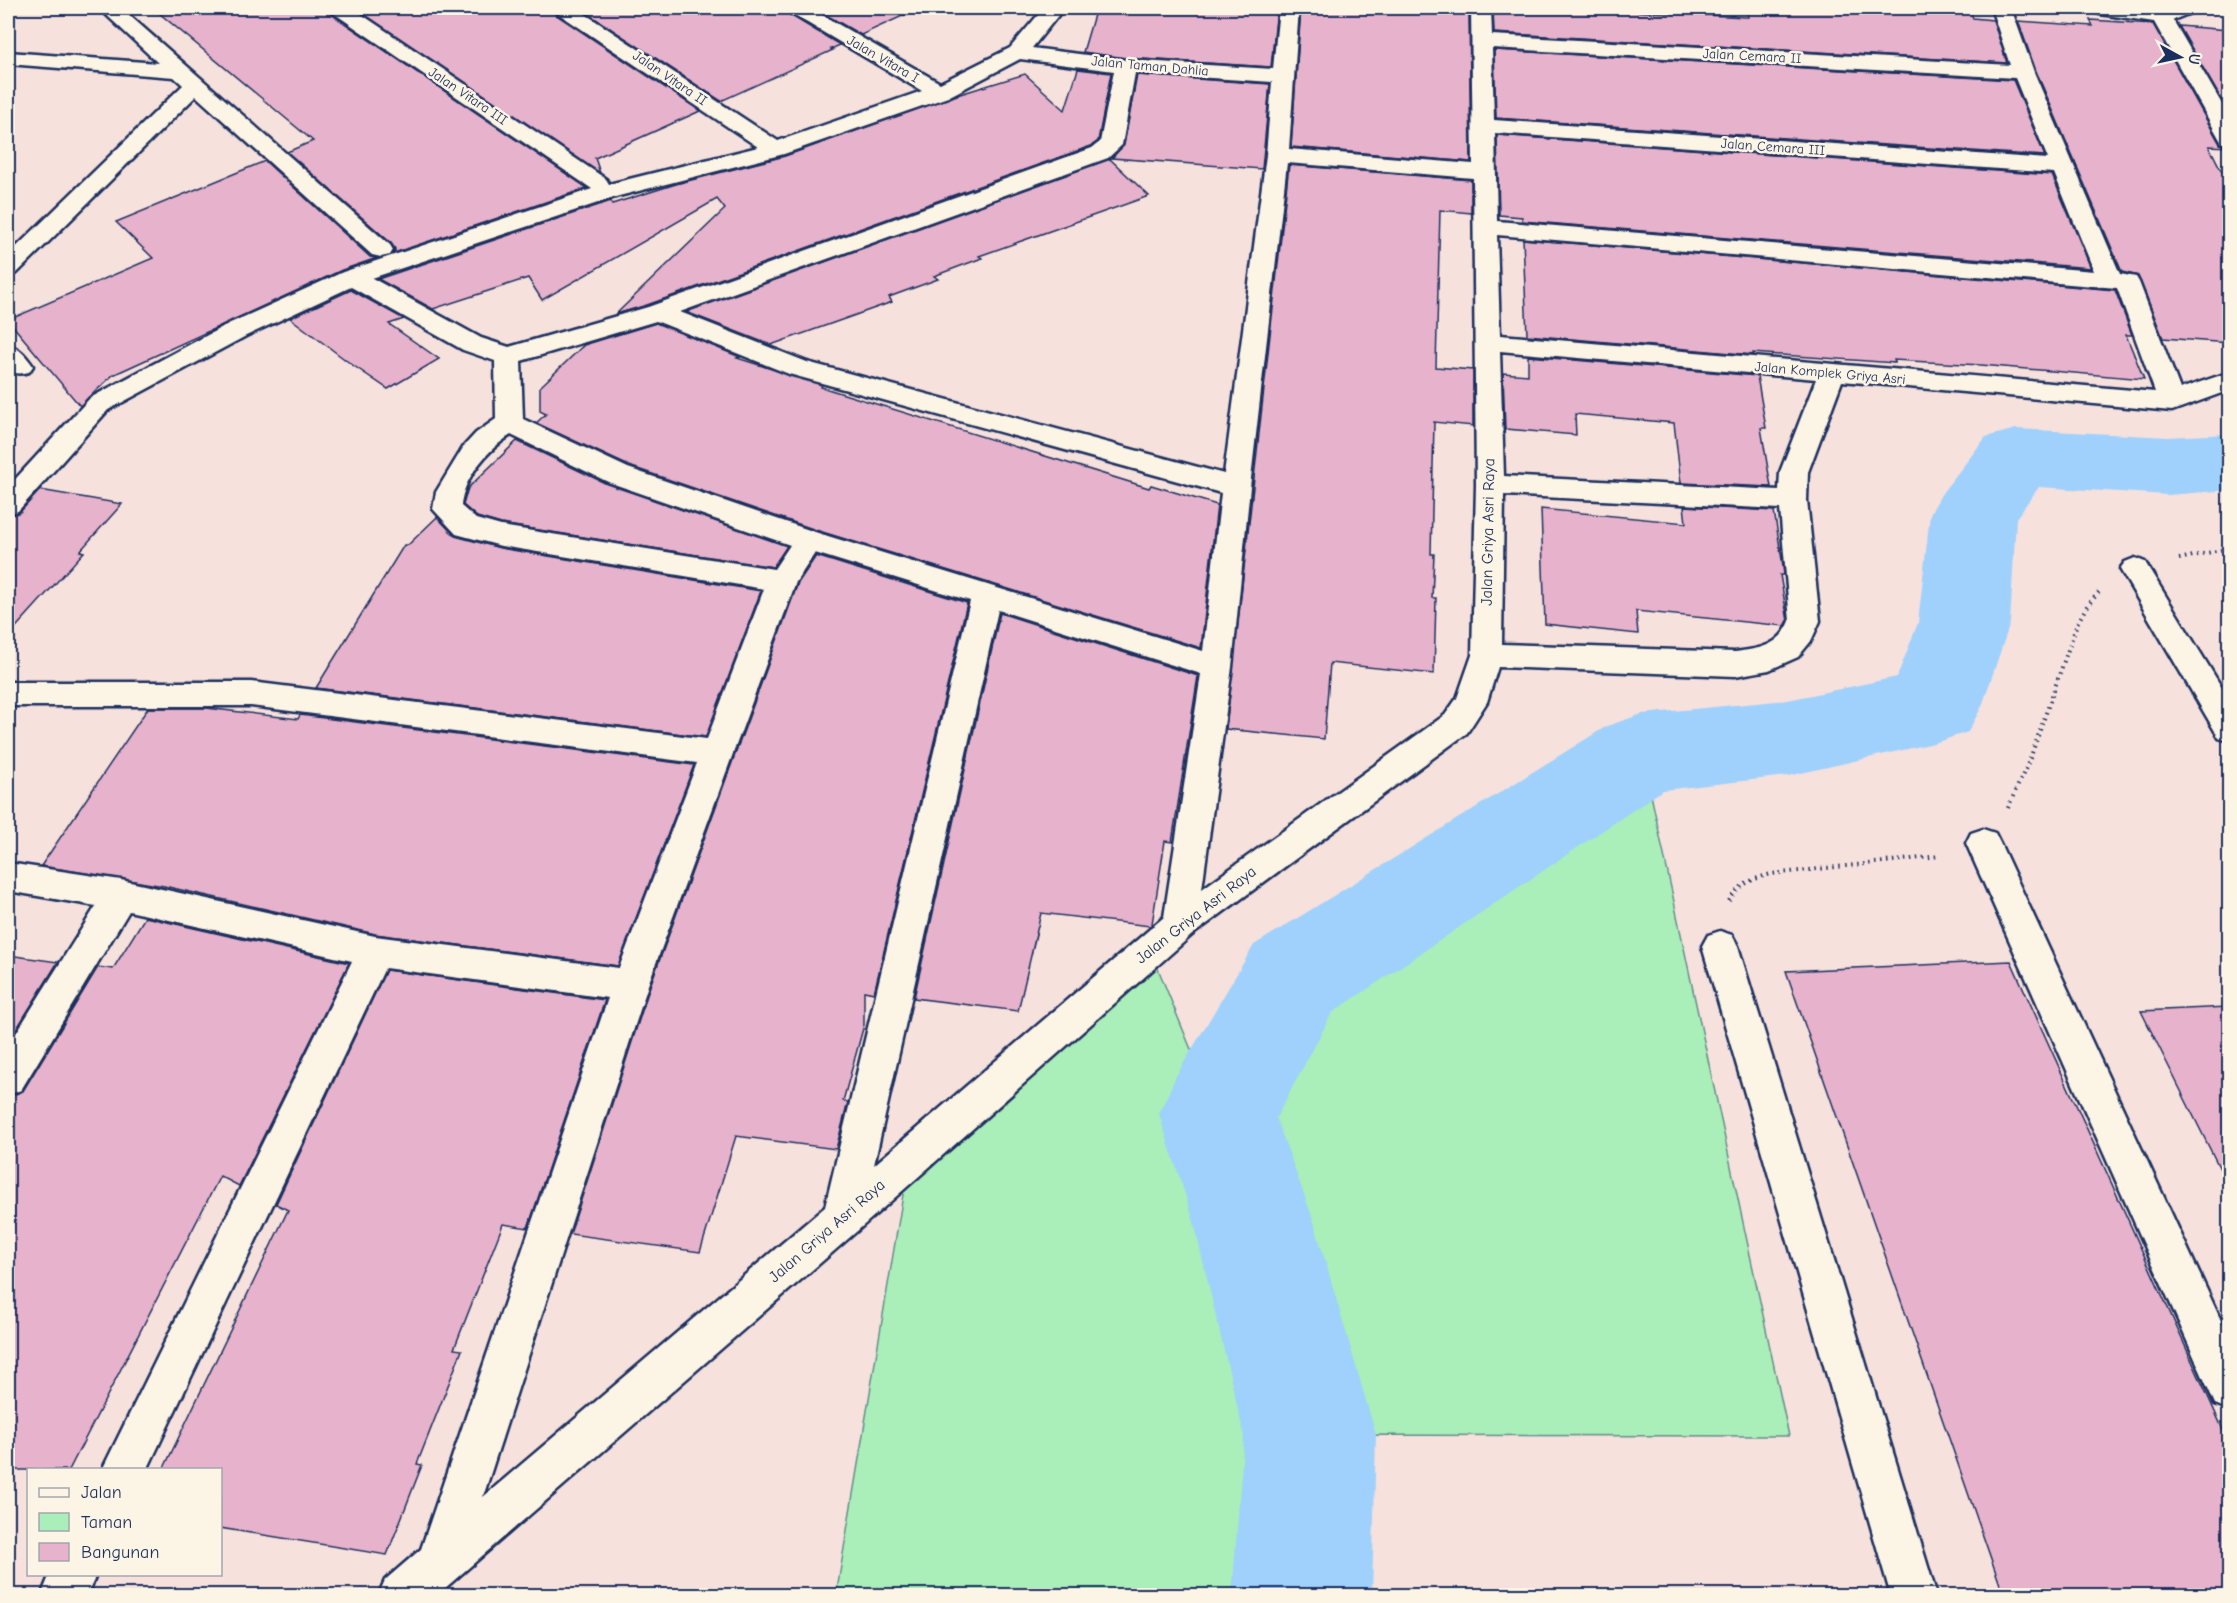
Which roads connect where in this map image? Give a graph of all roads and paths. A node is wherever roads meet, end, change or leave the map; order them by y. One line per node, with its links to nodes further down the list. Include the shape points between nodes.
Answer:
1 (109, 8): 17 (street)
2 (339, 8): 25 (street, Jalan Vitara III)
3 (562, 8): 21 (street, Jalan Vitara II)
4 (796, 8): 18 (street, Jalan Vitara I)
5 (1289, 8): 16 (street)
6 (2001, 8): 15 (street)
7 (2100, 8): 10 (street)
8 (2186, 8): 10 (street)
9 (1050, 9): 12 (street)
10 (2161, 17): 20 (street)
11 (1481, 24): 15 (street, Jalan Cemara II); 19 (street, Jalan Griya Asri Raya)
12 (1017, 52): 14 (street, Jalan Taman Dahlia); 18 (street)
13 (8, 58): 17 (street)
14 (1126, 66): 16 (street, Jalan Taman Dahlia); 31 (street, via 1111,145 1100,153)
15 (2023, 72): 23 (street)
16 (1282, 76): 22 (street)
17 (189, 77): 27 (street); 28 (street)
18 (939, 92): 21 (street)
19 (1483, 126): 23 (street, Jalan Cemara III); 24 (street, Jalan Griya Asri Raya)
20 (2229, 138)
21 (776, 149): 29 (street, via 611,191)
22 (1277, 155): 24 (street); 39 (street)
23 (2062, 167): 30 (street)
24 (1483, 172): 26 (street, Jalan Griya Asri Raya)
25 (598, 184)
26 (1485, 227): 30 (street); 32 (street, Jalan Griya Asri Raya)
27 (381, 250)
28 (8, 268)
29 (352, 277): 33 (street, via 472,344); 41 (street, via 237,330 99,404)
30 (2110, 280): 36 (street, via 2127,282)
31 (657, 312): 33 (street); 39 (street, via 798,368)
32 (1487, 342): 34 (street, Jalan Komplek Griya Asri); 38 (street, Jalan Griya Asri Raya)
33 (508, 356): 37 (street)
34 (1832, 373): 36 (street, Jalan Komplek Griya Asri); 40 (street, via 1794,472)
35 (2229, 380): 36 (street, Jalan Komplek Griya Asri)
36 (2172, 402)
37 (510, 423): 42 (street, via 618,475); 45 (street, via 485,440 455,482 447,509 466,527)
38 (1490, 484): 40 (street); 47 (street, Jalan Griya Asri Raya)
39 (1236, 487): 48 (street)
40 (1793, 500): 47 (street, via 1805,621 1800,636 1785,652 1735,664)
41 (8, 504)
42 (808, 540): 45 (street); 46 (street)
43 (2229, 548): 44 (path)
44 (2135, 569): 50 (street); 52 (path, via 2096,594 2086,609 2013,799 1995,833)
45 (782, 581): 51 (street)
46 (986, 595): 48 (street); 60 (street)
47 (1487, 655): 55 (street, Jalan Griya Asri Raya, via 1471,702 1456,724)
48 (1217, 667): 55 (street)
49 (8, 693): 51 (street, via 251,694)
50 (2229, 729)
51 (716, 753): 58 (street)
52 (1983, 843): 56 (path, via 1950,855 1771,874 1748,880 1734,892 1724,911); 61 (street)
53 (8, 877): 54 (street)
54 (121, 895): 57 (street); 59 (street)
55 (1180, 924): 60 (street, Jalan Griya Asri Raya)
56 (1720, 946): 67 (street)
57 (375, 951): 58 (street); 62 (street)
58 (630, 985): 63 (street)
59 (8, 1078)
60 (842, 1218): 63 (street, Jalan Griya Asri Raya)
61 (2229, 1389)
62 (125, 1468)
63 (440, 1560): 66 (street, Jalan Griya Asri Raya)
64 (73, 1576): 65 (street)
65 (63, 1596)
66 (401, 1596)
67 (1914, 1596)

